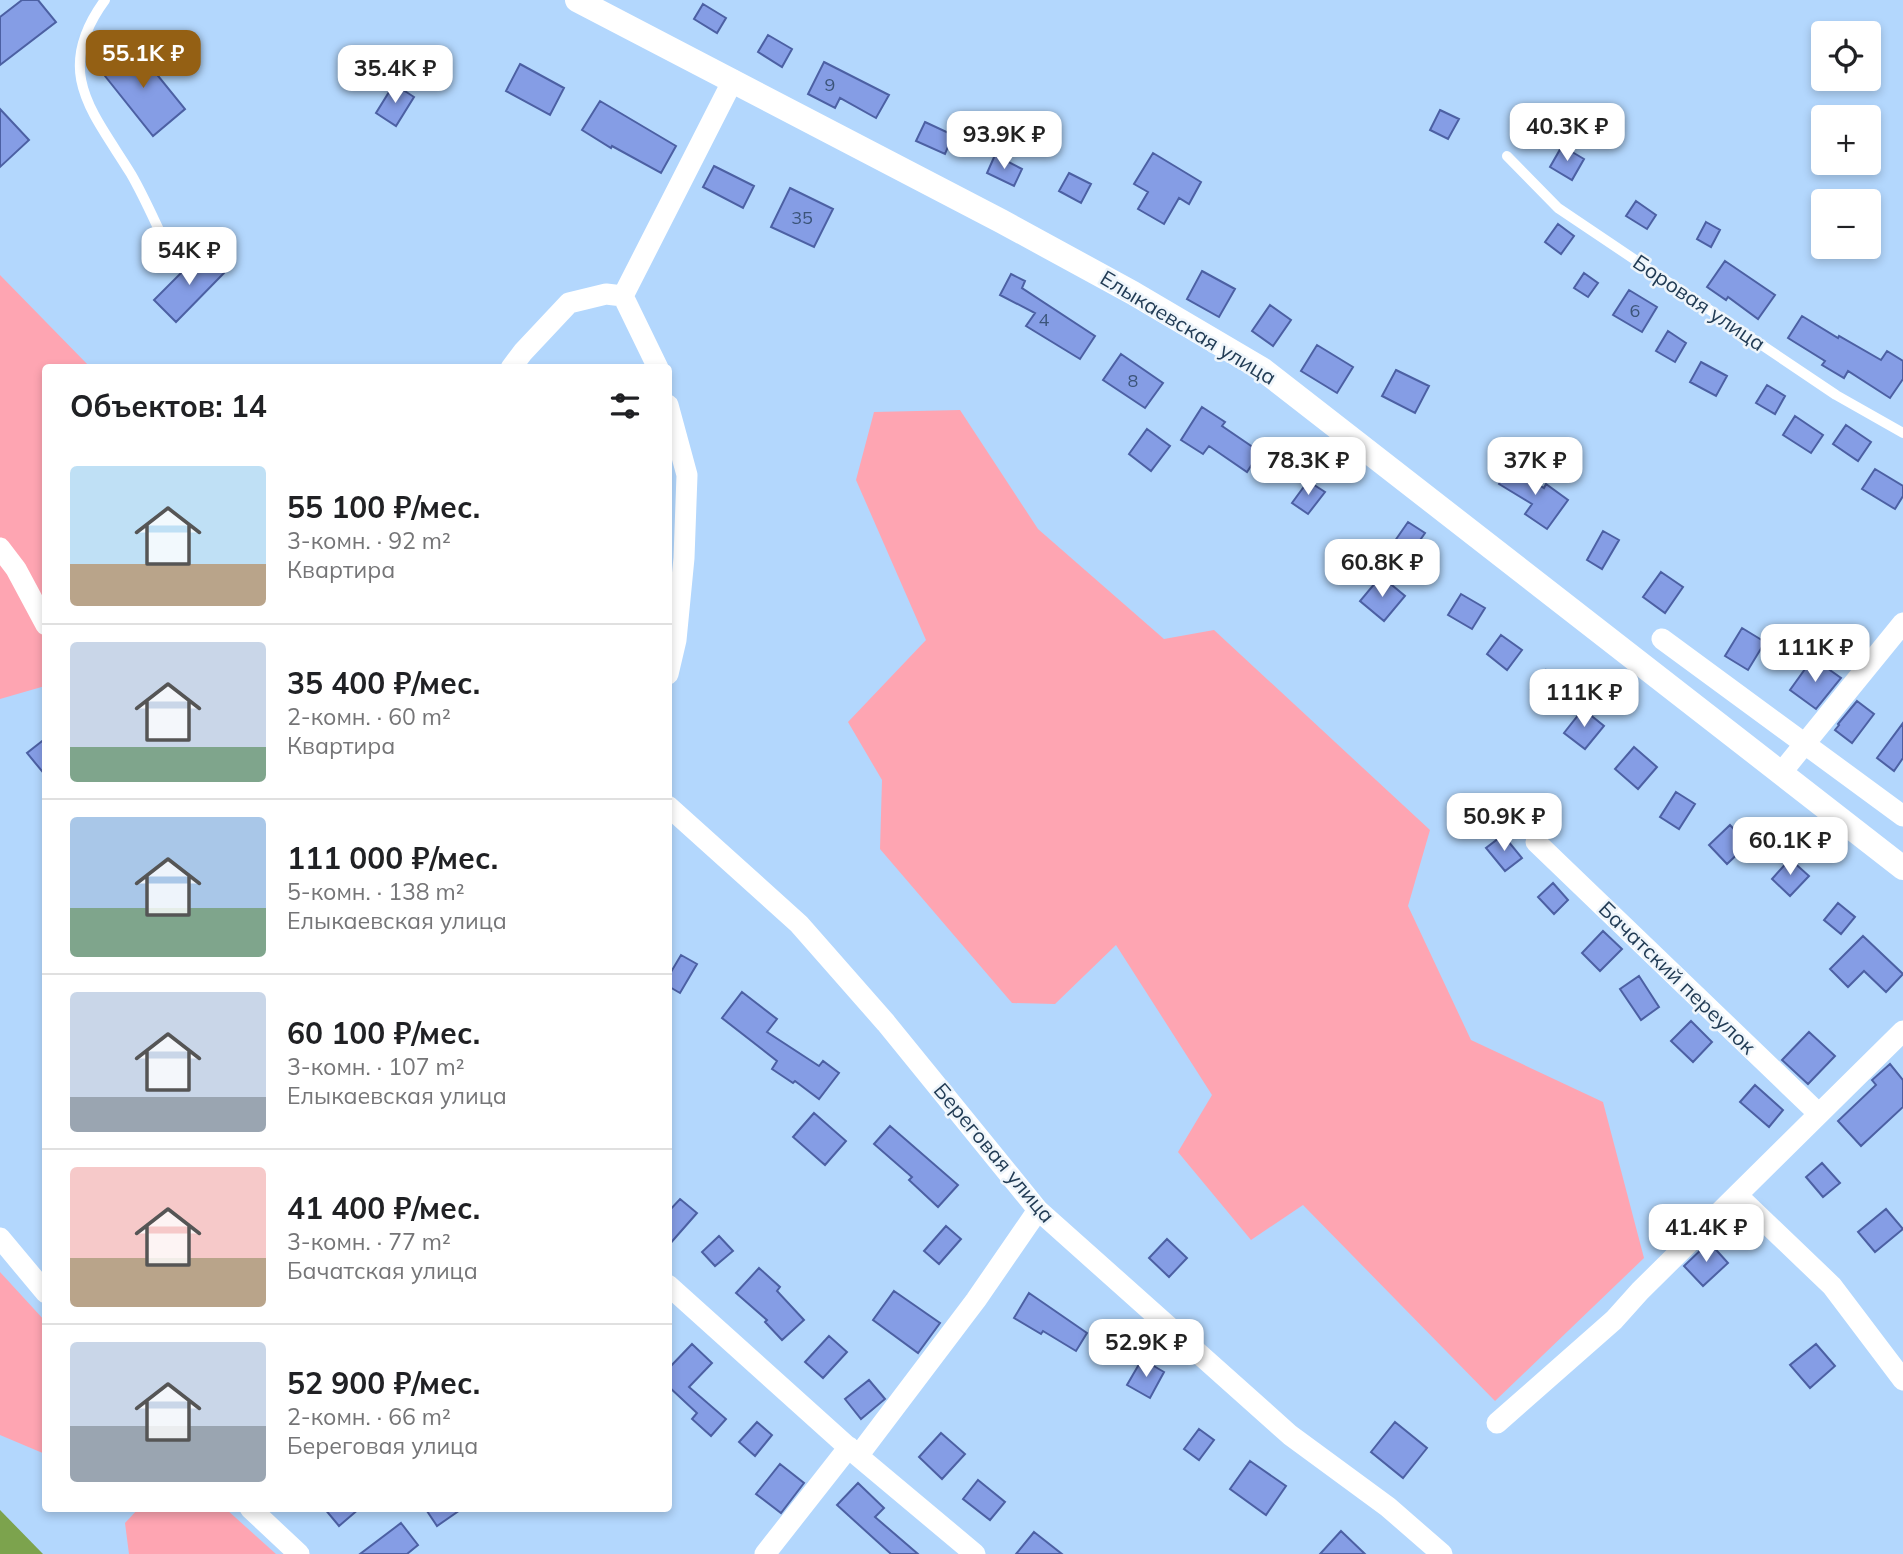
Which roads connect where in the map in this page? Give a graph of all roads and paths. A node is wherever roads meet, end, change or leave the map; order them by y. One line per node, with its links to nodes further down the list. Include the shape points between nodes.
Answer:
1 (105, 0): 5 (lane, via 86,37 81,85 92,114 133,177)
2 (577, 0): 3 (street, Елыкаевская улица)
3 (733, 80): 6 (street); 17 (street, Елыкаевская улица, via 1073,260 1262,369)
4 (1507, 156): 10 (lane, Боровая улица, via 1558,208 1836,395)
5 (160, 232)
6 (623, 296): 7 (street, via 606,294 569,303); 8 (street)
7 (514, 364)
8 (656, 364)
9 (672, 420): 15 (street, via 687,475 684,558)
10 (1903, 433)
11 (0, 548): 12 (street)
12 (42, 618)
13 (1903, 623): 16 (street)
14 (1662, 639): 16 (street)
15 (672, 657)
16 (1805, 744): 17 (street); 19 (street)
17 (1781, 773): 21 (street, Елыкаевская улица)
18 (672, 810): 25 (street, Береговая улица, via 799,925 886,1023)
19 (1903, 816)
20 (1536, 842): 23 (street, Бачатский переулок)
21 (1903, 868)
22 (1903, 1031): 23 (street)
23 (1819, 1114): 24 (street)
24 (1737, 1195): 29 (street, via 1832,1286); 30 (street, via 1614,1320)
25 (1038, 1210): 31 (street, via 976,1300); 36 (street, Береговая улица, via 1290,1435 1388,1507)
26 (0, 1238): 27 (street)
27 (42, 1288)
28 (672, 1289): 31 (street)
29 (1903, 1380)
30 (1497, 1423)
31 (854, 1451): 34 (street); 35 (street)
32 (254, 1512): 33 (street)
33 (299, 1554)
34 (765, 1554)
35 (975, 1554)
36 (1442, 1554)

